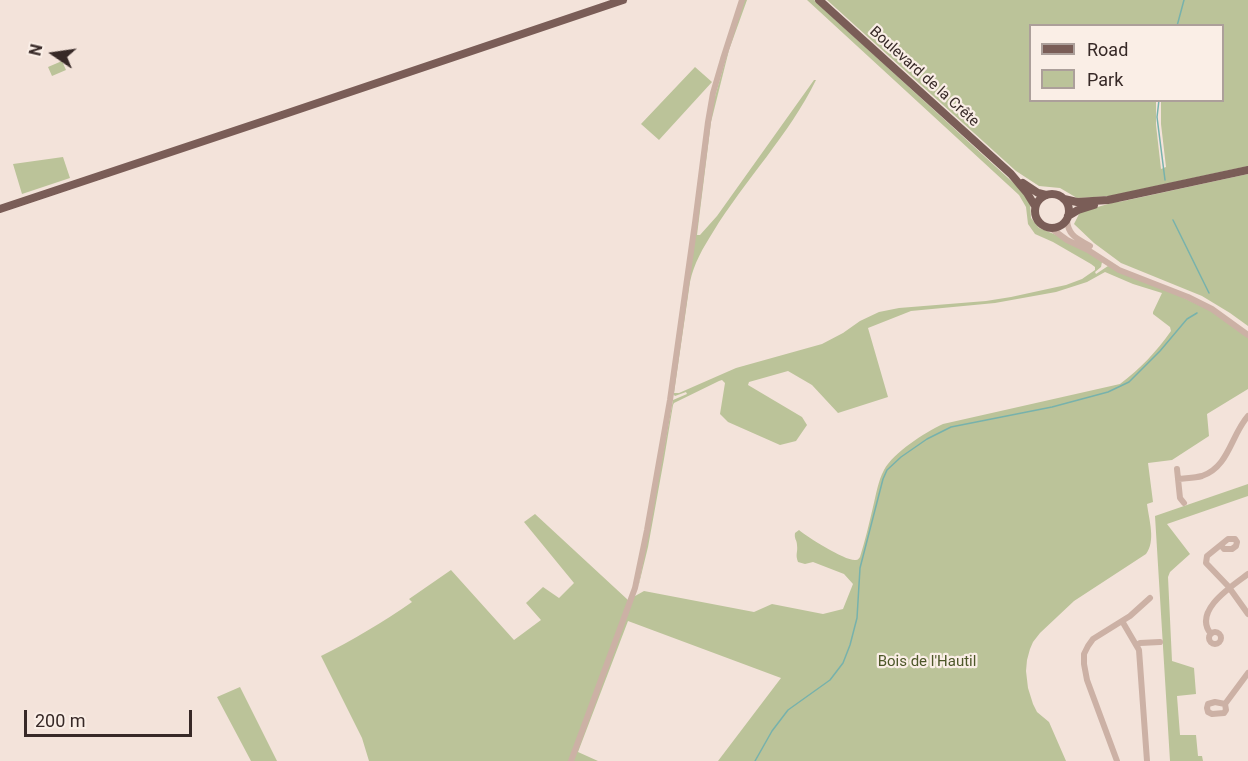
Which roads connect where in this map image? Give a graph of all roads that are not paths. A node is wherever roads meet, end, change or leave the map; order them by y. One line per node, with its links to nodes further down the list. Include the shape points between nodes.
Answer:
1 (623, 0): 10 (main road)
2 (742, 0): 29 (street, via 713,93 670,400 635,588)
3 (819, 0): 5 (main road, Boulevard de la Crête)
4 (1248, 170): 8 (main road)
5 (1011, 174): 6 (main road, Boulevard de la Crête); 9 (main road, Boulevard de la Crête)
6 (1046, 195): 7 (main road); 9 (main road)
7 (1064, 199): 8 (main road); 11 (main road)
8 (1108, 200): 11 (main road, via 1078,210)
9 (1035, 206): 12 (main road, via 1039,223)
10 (0, 209)
11 (1068, 218): 12 (main road); 13 (street, via 1071,234 1110,261 1199,299)
12 (1052, 229): 13 (street, via 1119,270 1188,297)
13 (1248, 333)
14 (1247, 420): 16 (street, via 1218,466 1202,476)
15 (1177, 469): 16 (street)
16 (1178, 479): 17 (street)
17 (1184, 503)
18 (1221, 545): 20 (street, via 1207,556 1206,562)
19 (1248, 574): 20 (street)
20 (1230, 588): 22 (street); 24 (street, via 1208,611 1206,626)
21 (1150, 598): 23 (street)
22 (1248, 614)
23 (1122, 621): 26 (street); 30 (street, via 1093,639 1084,658 1090,690)
24 (1211, 634)
25 (1160, 642): 26 (street)
26 (1137, 645): 31 (street)
27 (1248, 674): 28 (street)
28 (1225, 704)
29 (572, 761)
30 (1117, 761)
31 (1146, 761)

